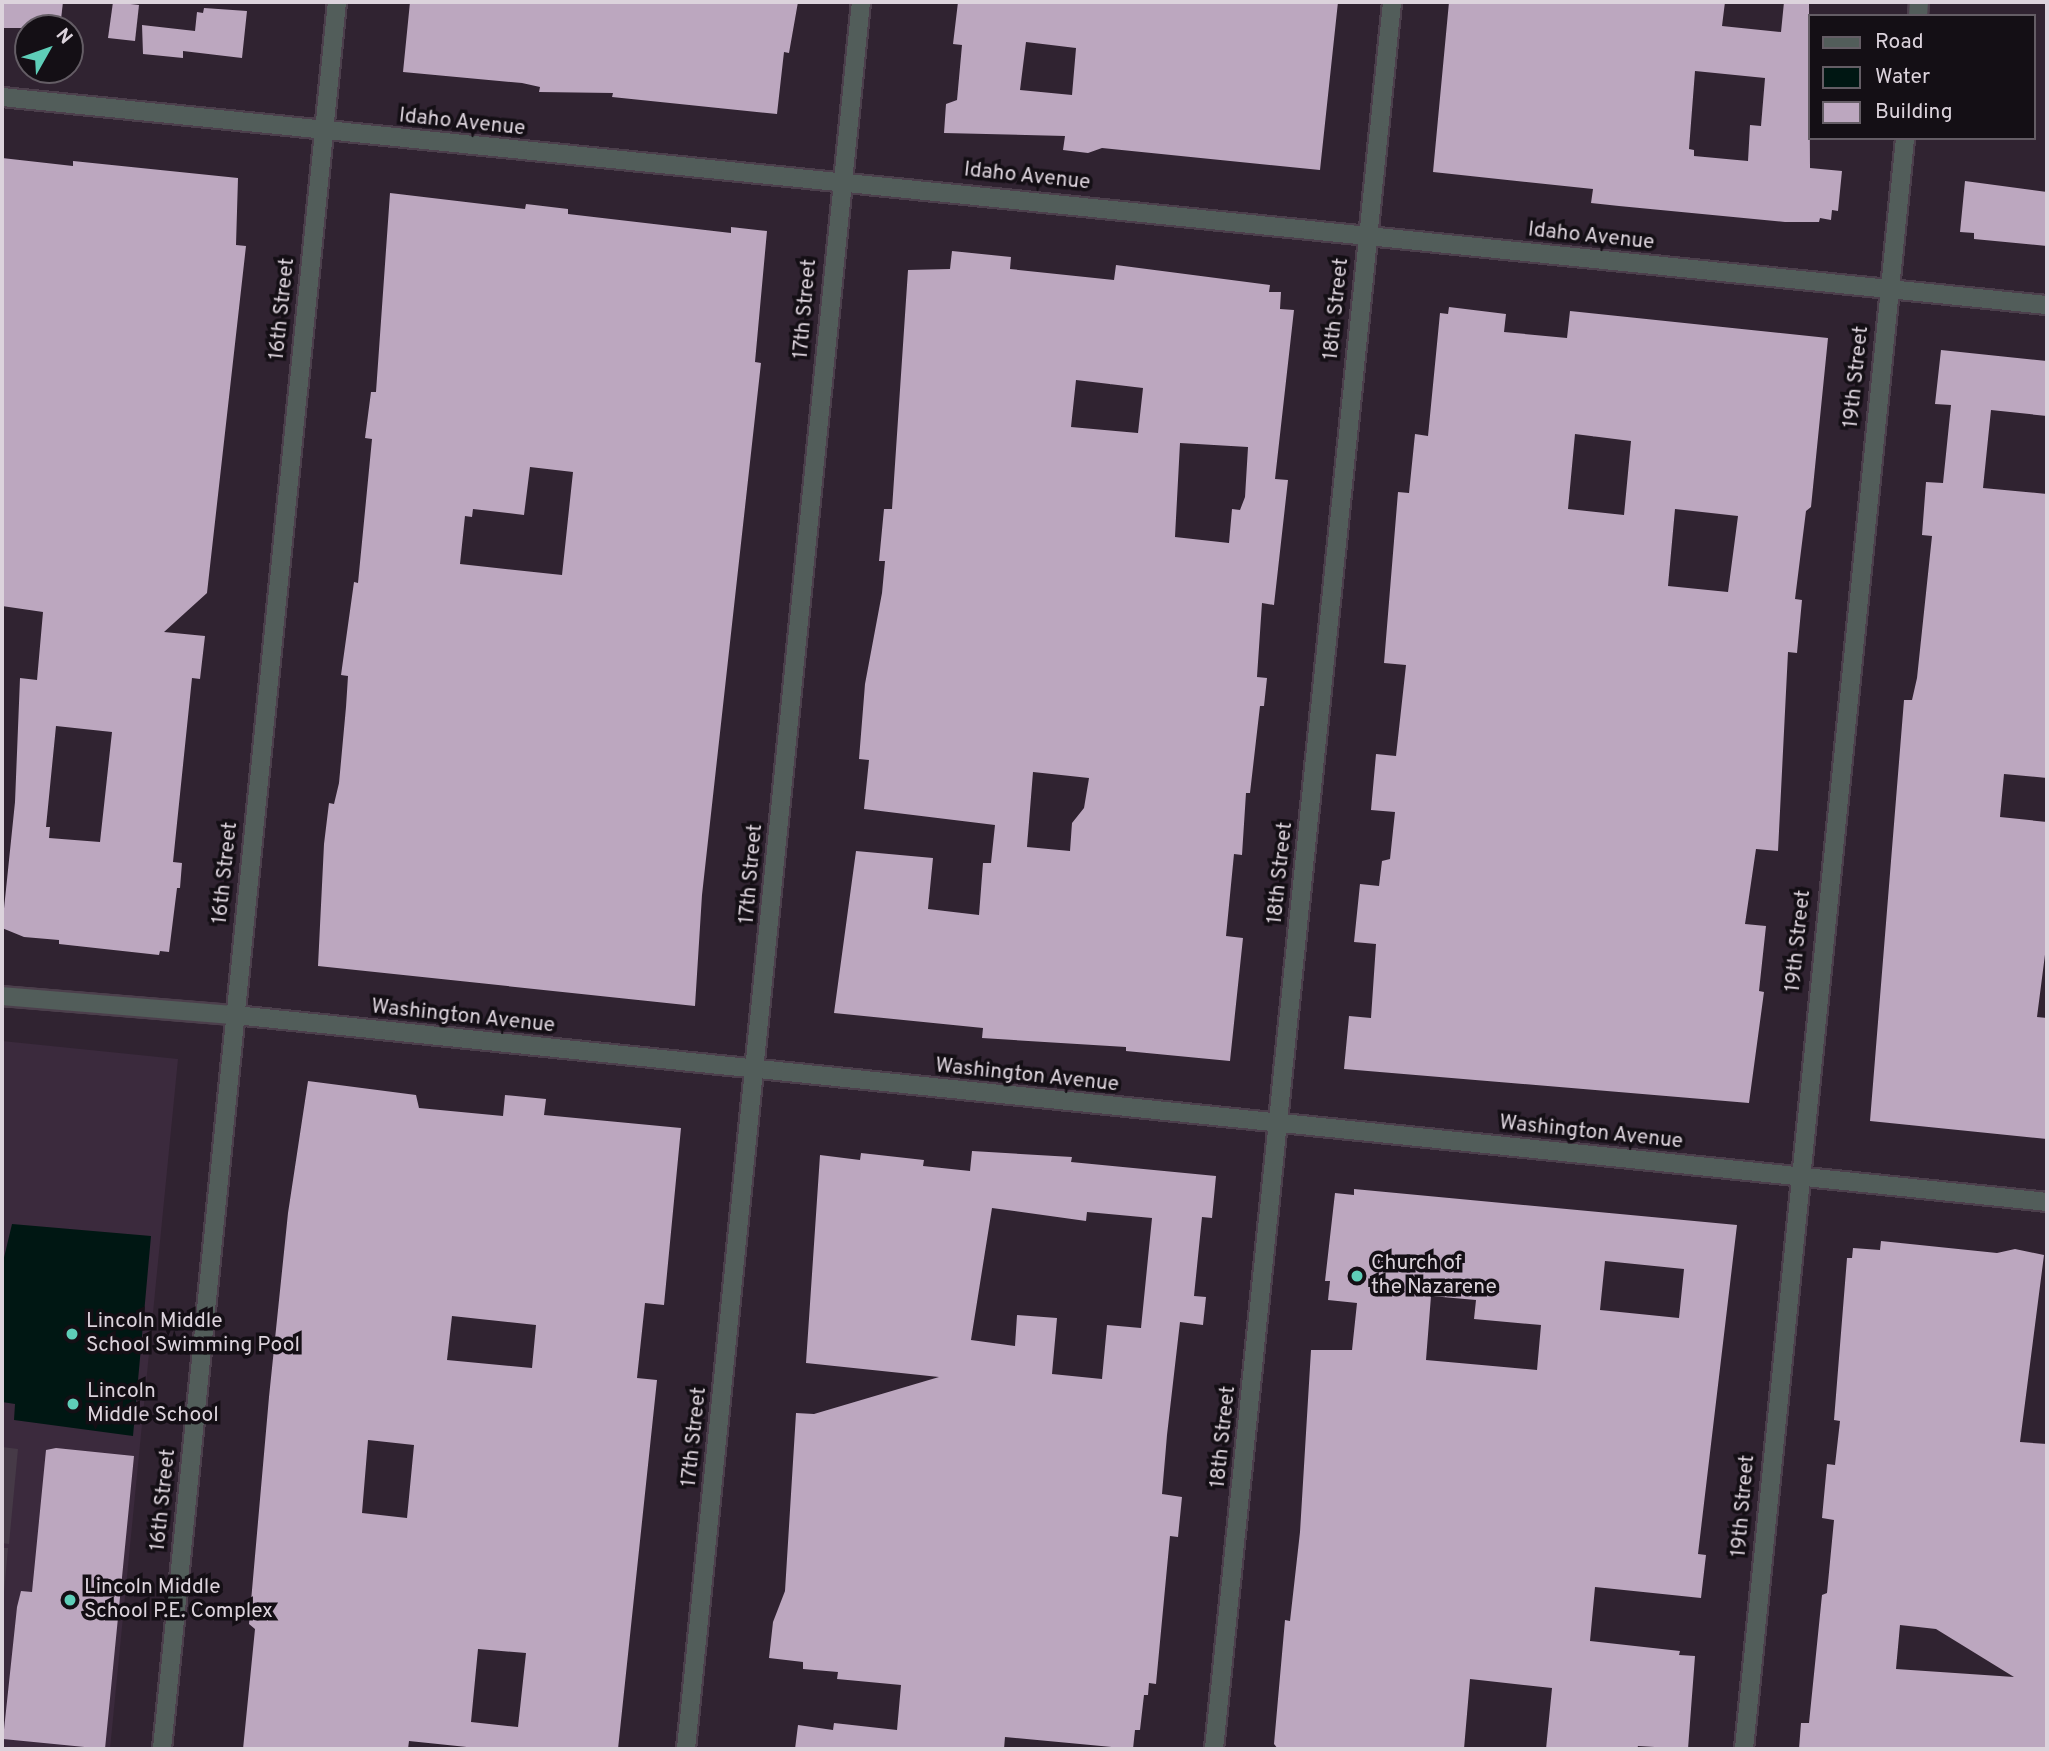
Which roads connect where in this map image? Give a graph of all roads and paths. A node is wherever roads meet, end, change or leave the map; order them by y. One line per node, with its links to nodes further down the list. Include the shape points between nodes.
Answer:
1 (337, 2): 5 (street, 16th Street)
2 (861, 2): 7 (street, 17th Street)
3 (1392, 2): 8 (street, 18th Street)
4 (2, 97): 5 (street, Idaho Avenue)
5 (324, 132): 7 (street, Idaho Avenue); 12 (street, 16th Street)
6 (1905, 140): 9 (street, 19th Street)
7 (841, 181): 8 (street, Idaho Avenue); 13 (street, 17th Street)
8 (1367, 235): 9 (street, Idaho Avenue, via 1627,264); 14 (street, 18th Street)
9 (1890, 286): 10 (street, Idaho Avenue); 15 (street, 19th Street)
10 (2047, 305)
11 (2, 996): 12 (street, Washington Avenue)
12 (235, 1015): 13 (street, Washington Avenue); 17 (street, 16th Street)
13 (756, 1072): 14 (street, Washington Avenue); 18 (street, 17th Street)
14 (1279, 1124): 15 (street, Washington Avenue); 19 (street, 18th Street)
15 (1798, 1176): 16 (street, Washington Avenue); 20 (street, 19th Street)
16 (2047, 1202)
17 (162, 1749)
18 (686, 1749)
19 (1214, 1749)
20 (1744, 1749)

